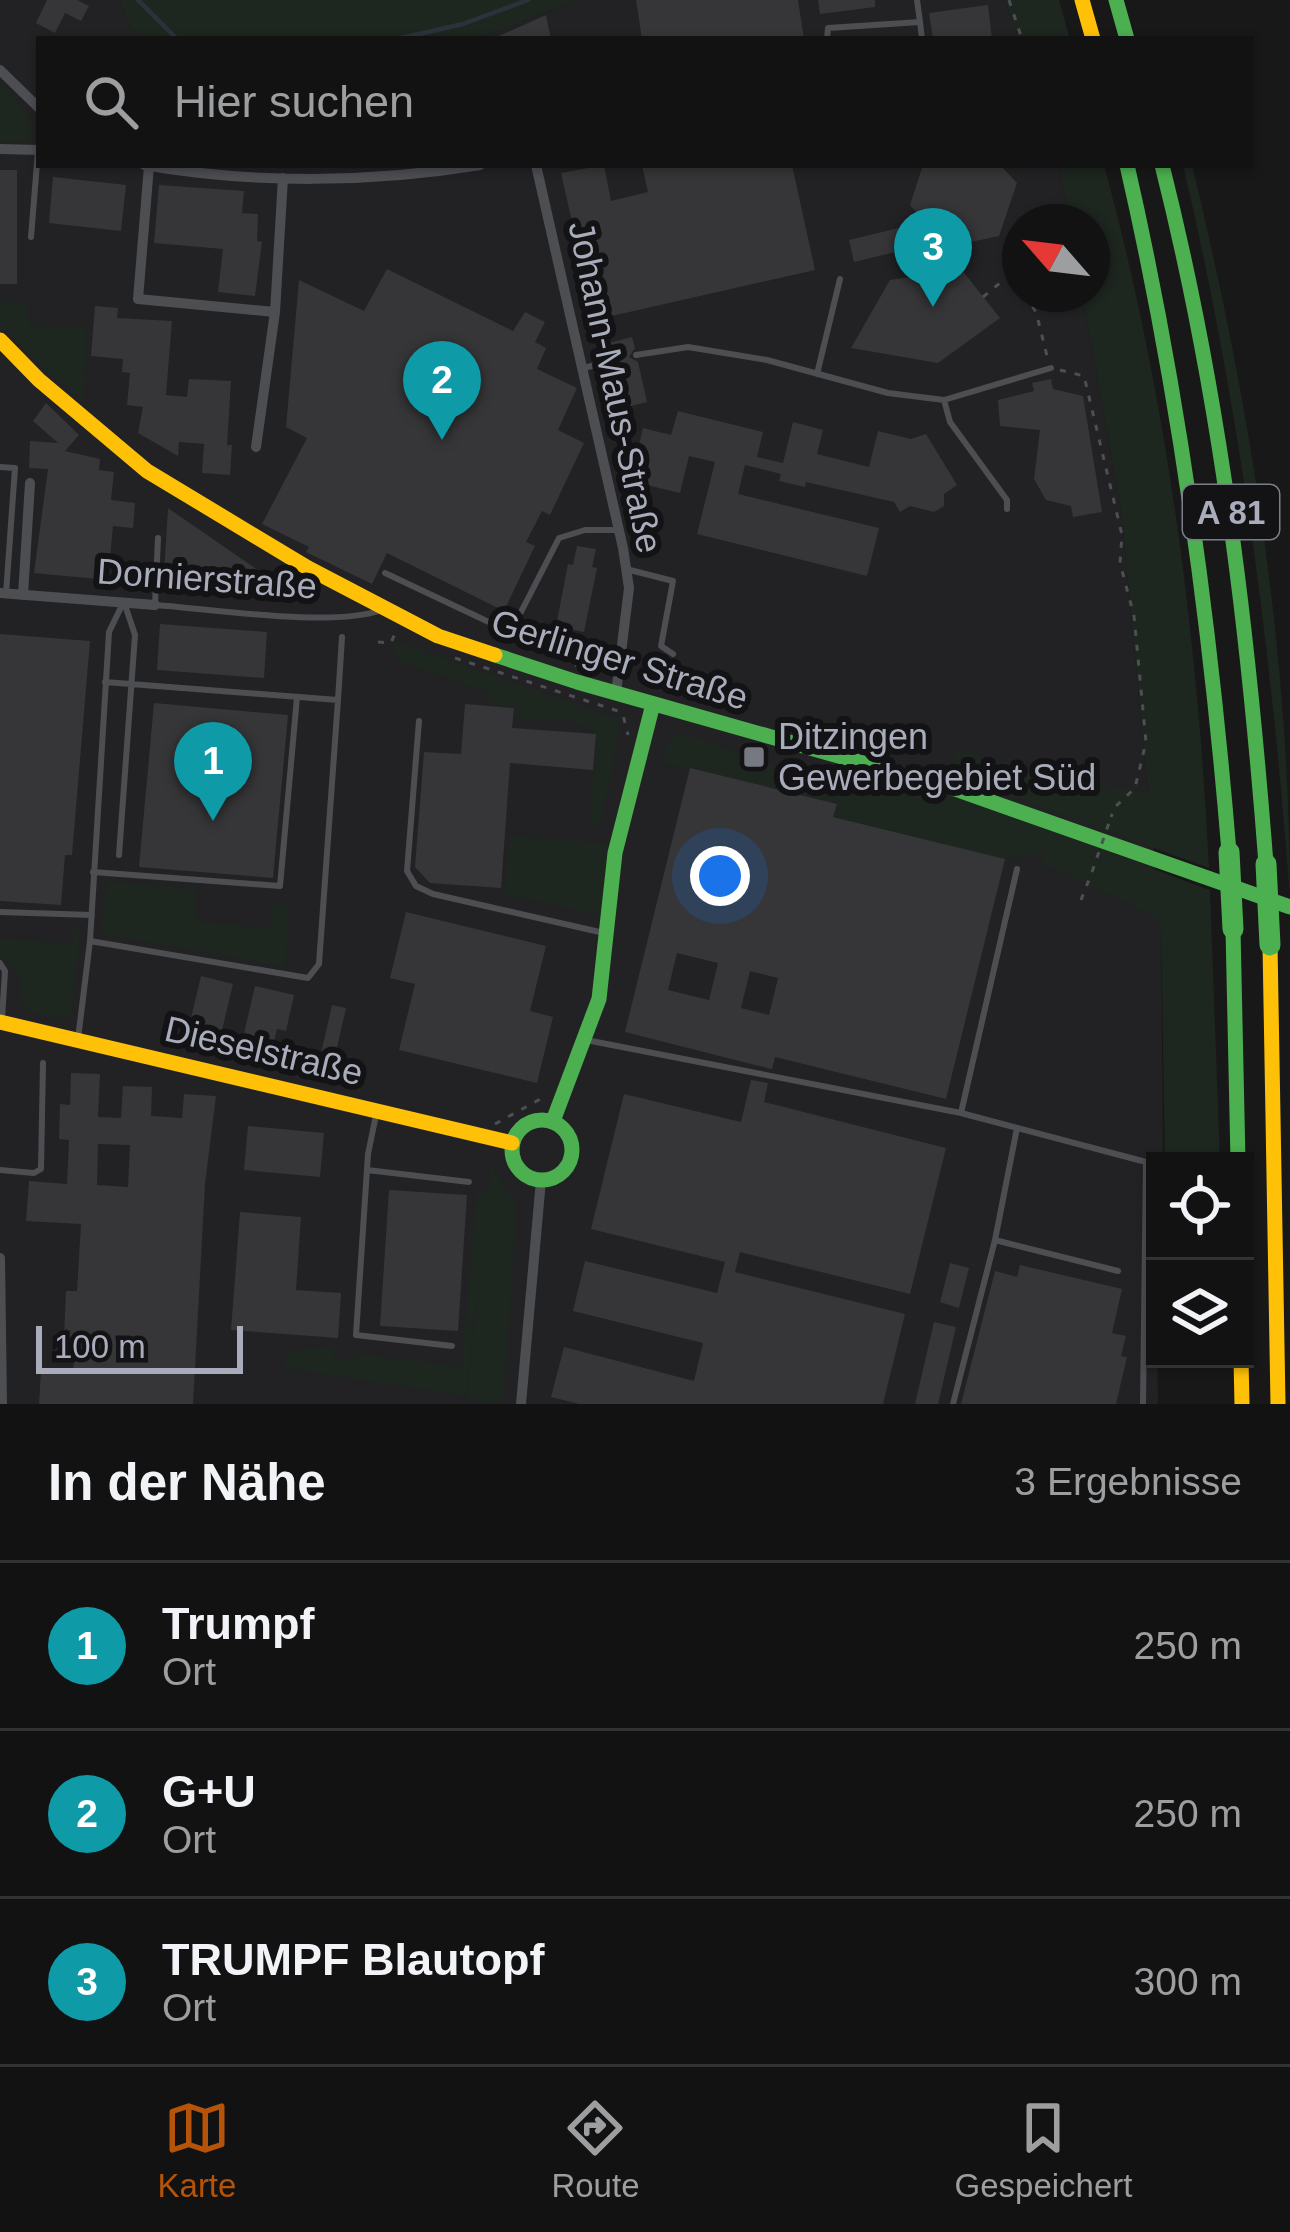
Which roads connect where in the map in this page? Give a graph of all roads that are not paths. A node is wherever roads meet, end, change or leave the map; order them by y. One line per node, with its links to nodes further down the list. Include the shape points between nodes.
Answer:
1 (917, 0): 4 (lane)
2 (1082, 0): 7 (main road)
3 (1116, 0): 8 (main road)
4 (920, 22): 5 (lane, via 828,28); 6 (lane)
5 (827, 36)
6 (922, 36)
7 (1093, 36)
8 (1126, 36)
9 (0, 70): 10 (street)
10 (36, 104)
11 (0, 148): 12 (street)
12 (36, 150)
13 (38, 168): 21 (lane)
14 (147, 168): 23 (street, via 138,299)
15 (170, 168): 20 (street)
16 (463, 168): 20 (street)
17 (537, 168): 27 (street, Johann-Maus-Straße)
18 (1128, 168): 72 (main road, A 81, bridge, via 1160,306 1208,608 1234,929)
19 (1163, 168): 87 (main road, A 81, bridge, via 1207,368 1258,736)
20 (283, 178): 23 (street)
21 (32, 237)
22 (840, 279): 29 (lane)
23 (275, 312): 31 (street)
24 (0, 340): 44 (main road, Gerlinger Straße, via 147,471)
25 (636, 355): 29 (lane, via 688,347)
26 (613, 361): 27 (lane)
27 (584, 368): 36 (street, Johann-Maus-Straße)
28 (1052, 368): 30 (lane)
29 (818, 374): 30 (lane)
30 (944, 400): 35 (lane)
31 (256, 447)
32 (0, 467): 33 (lane, via 15,468)
33 (15, 481): 34 (lane); 40 (lane)
34 (30, 483): 41 (street)
35 (1007, 509)
36 (620, 530): 38 (street, Johann-Maus-Straße); 39 (lane, via 559,538 521,612 506,623)
37 (158, 538): 43 (lane)
38 (626, 569): 46 (lane, via 673,580 661,646); 49 (street, Johann-Maus-Straße)
39 (385, 573)
40 (3, 593): 41 (street, Dornierstraße)
41 (23, 595): 42 (street, Dornierstraße)
42 (124, 602): 43 (street, Dornierstraße); 47 (lane, via 109,632); 48 (lane, via 135,634)
43 (155, 605): 44 (lane, Dornierstraße, via 329,617)
44 (385, 609): 49 (main road, Gerlinger Straße, via 474,650)
45 (342, 638): 51 (lane)
46 (673, 654)
47 (105, 682): 48 (lane); 56 (lane)
48 (131, 684): 50 (lane); 54 (lane)
49 (616, 693): 52 (main road, Gerlinger Straße)
50 (298, 697): 51 (lane); 56 (lane, via 280,886)
51 (338, 700): 61 (lane, via 319,964 308,977)
52 (653, 704): 57 (main road, Gerlinger Straße, via 955,789); 60 (main road, via 615,853)
53 (419, 722): 60 (lane, via 406,871 416,886)
54 (119, 855)
55 (1017, 868): 69 (lane)
56 (93, 872): 59 (lane)
57 (1290, 908)
58 (0, 912): 59 (lane)
59 (92, 915): 61 (lane)
60 (608, 934): 65 (main road)
61 (90, 940): 64 (lane)
62 (0, 963): 63 (lane)
63 (1, 1026): 64 (main road, Dieselstraße)
64 (78, 1040): 67 (main road, Dieselstraße)
65 (586, 1040): 68 (main road); 69 (lane)
66 (43, 1063): 73 (lane, via 40,1168)
67 (376, 1111): 71 (main road, Dieselstraße); 74 (lane)
68 (557, 1111): 71 (main road); 75 (main road, via 572,1156 561,1174)
69 (961, 1113): 70 (lane)
70 (1017, 1128): 77 (lane); 85 (lane, via 1146,1162)
71 (501, 1141): 75 (main road, via 515,1164)
72 (1238, 1152)
73 (0, 1170)
74 (367, 1170): 76 (lane); 80 (lane, via 356,1335)
75 (541, 1180): 83 (street)
76 (469, 1182)
77 (995, 1240): 79 (lane); 84 (lane)
78 (0, 1258): 82 (street)
79 (1118, 1271)
80 (452, 1346)
81 (1241, 1368): 86 (main road)
82 (2, 1404)
83 (521, 1404)
84 (953, 1404)
85 (1143, 1404)
86 (1242, 1404)
87 (1278, 1404)

